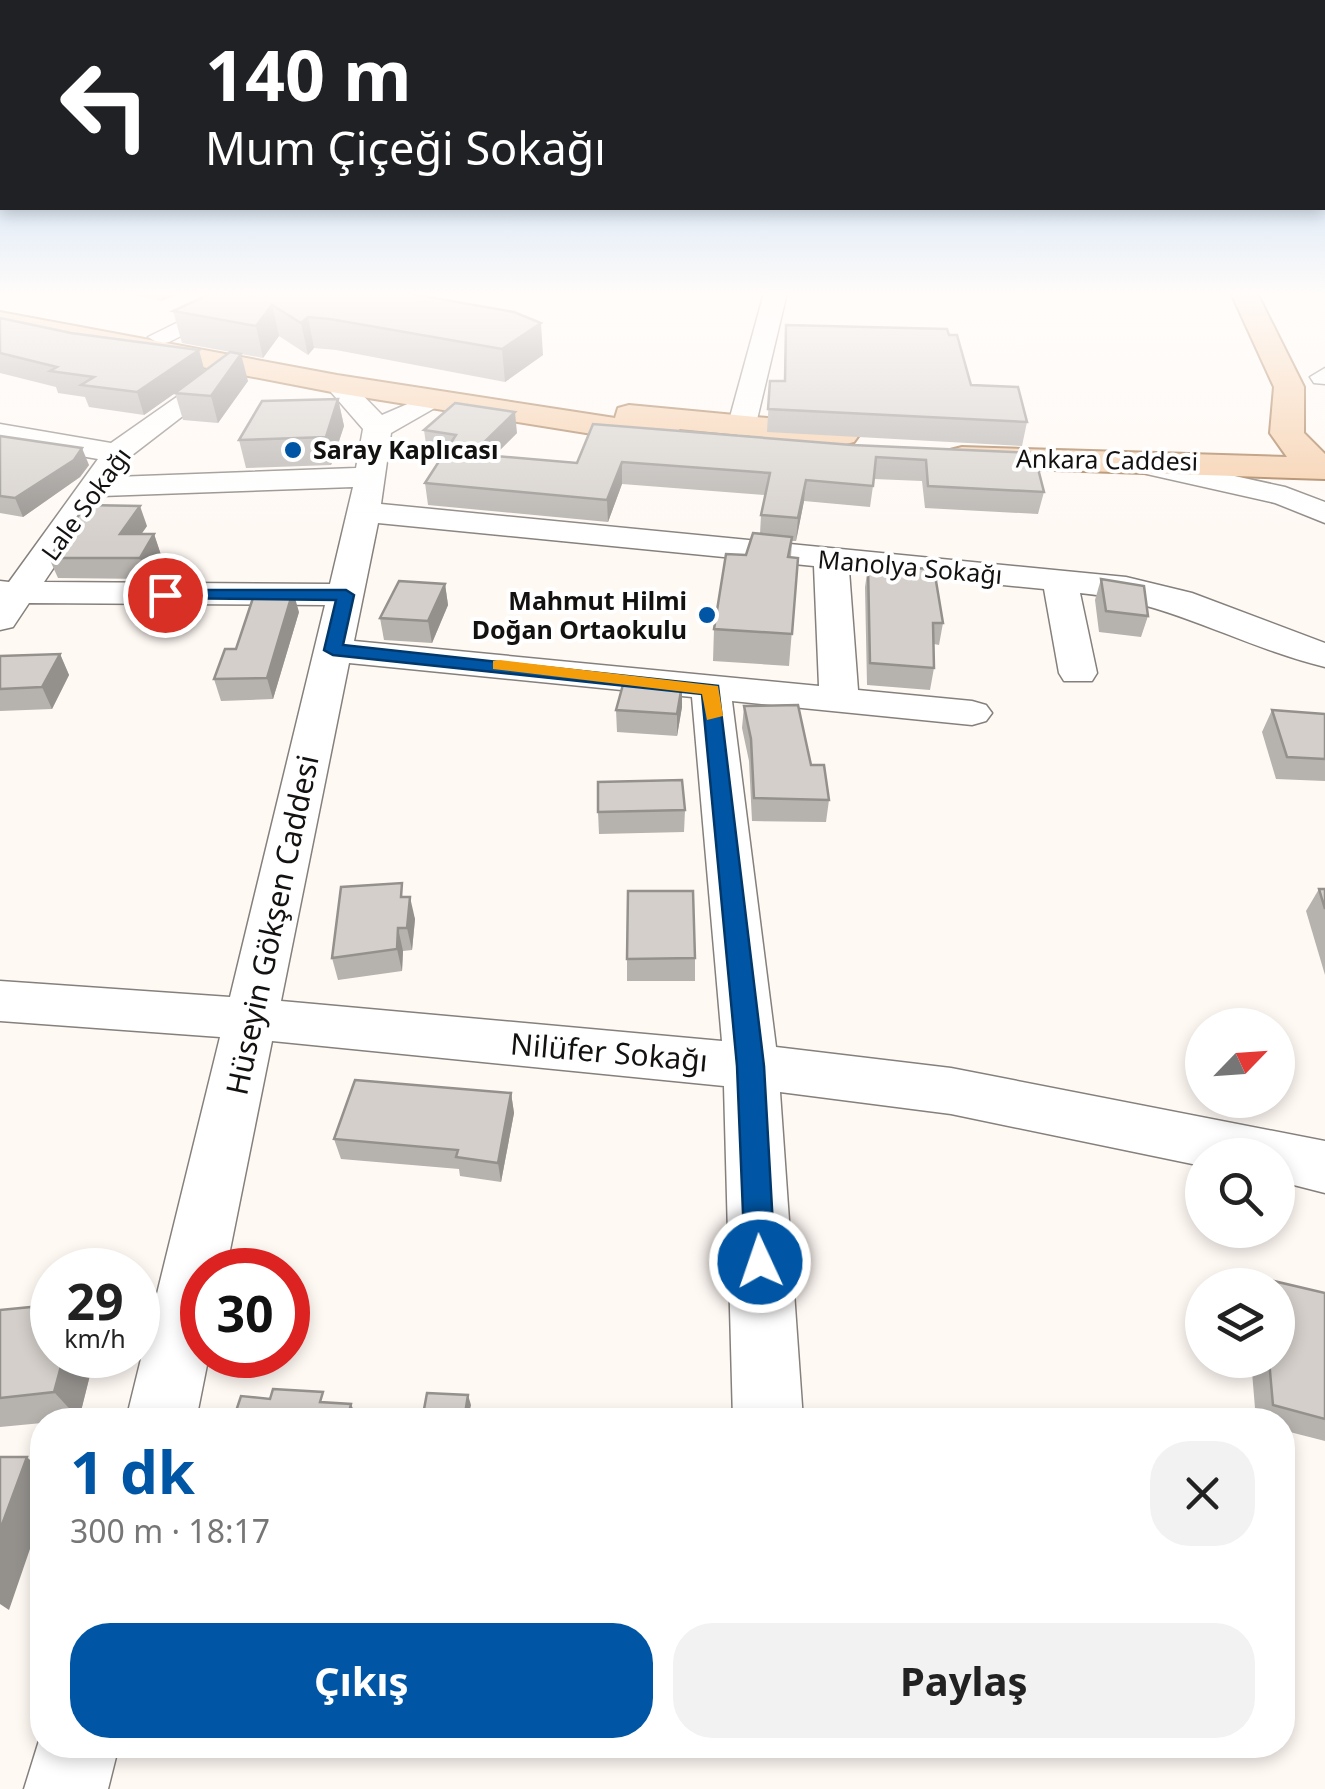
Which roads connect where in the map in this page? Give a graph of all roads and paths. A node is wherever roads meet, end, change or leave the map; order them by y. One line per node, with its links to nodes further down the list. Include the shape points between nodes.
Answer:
1 (218, 376): 13 (street, Lale Sokağı)
2 (296, 376): 6 (main road)
3 (389, 376): 8 (main road)
4 (755, 376): 8 (street)
5 (1285, 376): 11 (main road)
6 (337, 384): 7 (main road); 9 (street)
7 (432, 401): 8 (main road, via 690,438 866,445); 9 (street)
8 (742, 428)
9 (377, 430): 17 (street, Hüseyin Gökşen Caddesi)
10 (0, 433): 13 (street)
11 (1287, 433): 12 (main road, Ankara Caddesi); 14 (main road, Ankara Caddesi, via 936,447); 15 (main road, via 1303,456)
12 (1325, 433)
13 (117, 453): 16 (street, Lale Sokağı)
14 (1121, 460): 15 (main road, Ankara Caddesi); 18 (street, via 1285,496)
15 (1325, 469)
16 (96, 487): 17 (street, Manolya Sokağı); 22 (street, Lale Sokağı)
17 (367, 495): 19 (street, Manolya Sokağı); 21 (street, Hüseyin Gökşen Caddesi)
18 (1325, 514)
19 (831, 560): 20 (street, Manolya Sokağı); 27 (street)
20 (1060, 581): 24 (street, Manolya Sokağı, via 1154,594); 25 (street)
21 (346, 595): 22 (street); 23 (street, Hüseyin Gökşen Caddesi)
22 (7, 602)
23 (333, 650): 26 (street); 30 (street, Hüseyin Gökşen Caddesi)
24 (1325, 656)
25 (1078, 673)
26 (711, 690): 27 (street); 31 (street)
27 (839, 700): 28 (street)
28 (972, 713)
29 (0, 1001): 30 (street, Nilüfer Sokağı)
30 (253, 1020): 31 (street, Nilüfer Sokağı); 35 (street, Hüseyin Gökşen Caddesi)
31 (750, 1066): 32 (street, Nilüfer Sokağı, via 951,1091); 36 (street)
32 (1185, 1138)
33 (1295, 1161): 34 (street, Nilüfer Sokağı)
34 (1325, 1167)
35 (164, 1408)
36 (767, 1408)
37 (74, 1758): 38 (street)
38 (66, 1789)

